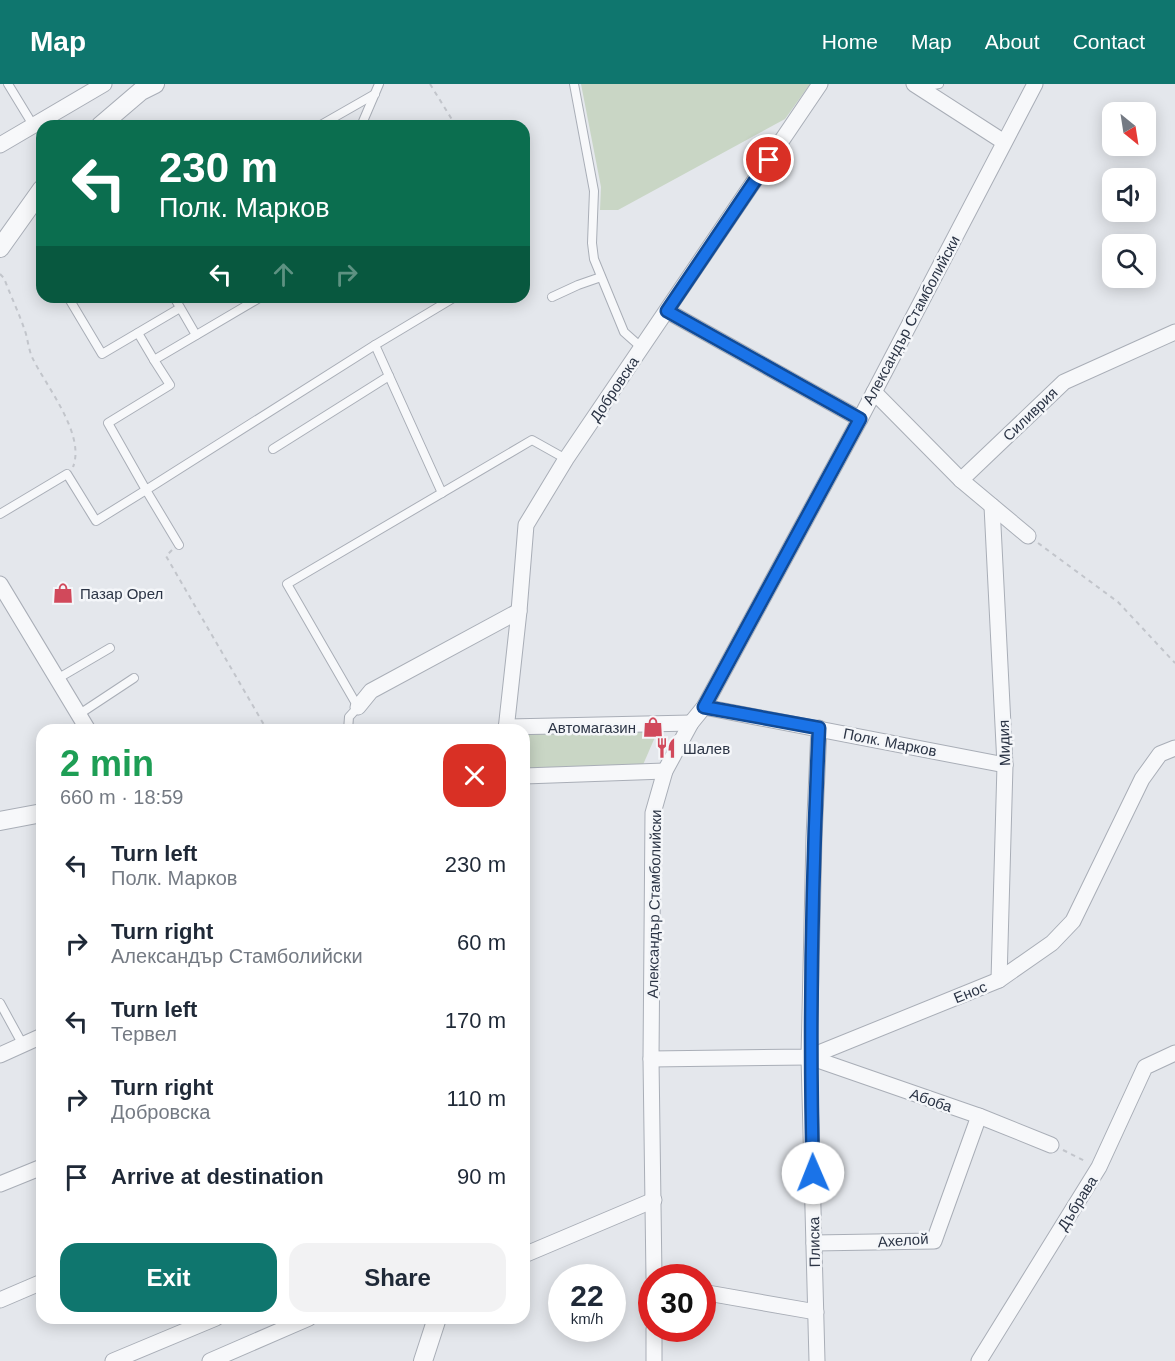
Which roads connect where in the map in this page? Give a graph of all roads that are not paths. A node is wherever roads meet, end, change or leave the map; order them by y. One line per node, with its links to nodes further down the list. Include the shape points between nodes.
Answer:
1 (8, 84): 16 (lane)
2 (104, 84): 11 (street)
3 (155, 84): 12 (street, via 141,91)
4 (379, 84): 10 (lane)
5 (574, 84): 21 (lane, via 594,191 592,243)
6 (820, 84): 28 (street, Добровска)
7 (939, 84): 9 (lane)
8 (1035, 84): 17 (street, Александър Стамболийски)
9 (917, 86): 17 (street)
10 (375, 94): 13 (lane); 14 (lane)
11 (43, 120)
12 (112, 120)
13 (330, 120)
14 (364, 120)
15 (36, 124): 16 (street)
16 (33, 126): 18 (street)
17 (1004, 142): 36 (street, Александър Стамболийски)
18 (0, 145)
19 (36, 197): 20 (street)
20 (0, 248)
21 (601, 277): 22 (lane); 33 (lane, via 624,332)
22 (552, 297)
23 (72, 303): 30 (lane, via 102,354)
24 (177, 303): 27 (lane)
25 (251, 303): 31 (lane)
26 (445, 303): 32 (lane)
27 (180, 308): 30 (lane); 31 (lane)
28 (667, 311): 33 (street, Добровска); 37 (street)
29 (1175, 332): 40 (street, Силиврия, via 1064,382)
30 (138, 333): 34 (lane)
31 (196, 335): 34 (lane)
32 (375, 345): 35 (lane); 41 (lane)
33 (642, 348): 39 (street, Добровска)
34 (154, 360): 41 (lane, via 170,385 108,423)
35 (389, 376): 38 (lane); 42 (lane)
36 (874, 392): 37 (street, Александър Стамболийски); 40 (street)
37 (860, 419): 53 (street, Александър Стамболийски)
38 (273, 449)
39 (566, 459): 42 (lane, via 532,440); 48 (street, Добровска, via 526,525)
40 (961, 480): 43 (street)
41 (146, 490): 44 (lane, via 96,521 67,474); 46 (lane)
42 (442, 493): 52 (lane, via 287,584)
43 (992, 506): 45 (street); 62 (street, Мидия)
44 (0, 514)
45 (1028, 536)
46 (179, 544)
47 (0, 584): 51 (street)
48 (519, 610): 52 (street, via 371,691); 58 (street, Добровска)
49 (111, 648): 51 (lane)
50 (134, 678): 54 (lane)
51 (57, 679): 54 (street)
52 (358, 706): 57 (lane)
53 (704, 707): 55 (street, Александър Стамболийски); 60 (street, Полк. Марков)
54 (78, 714): 56 (street)
55 (691, 723): 59 (street); 63 (street, Александър Стамболийски)
56 (84, 724)
57 (348, 724)
58 (507, 724)
59 (530, 728)
60 (819, 728): 62 (street, Полк. Марков); 73 (street, Плиска)
61 (1175, 748): 67 (street, Енос, via 1160,754 1142,779 1073,921 1052,943)
62 (1005, 765): 67 (street, Мидия)
63 (665, 771): 64 (street); 74 (street, Александър Стамболийски, via 653,813)
64 (530, 776)
65 (36, 814): 66 (street)
66 (0, 822)
67 (999, 980): 73 (street, Енос)
68 (0, 1003): 70 (lane)
69 (36, 1039): 70 (street)
70 (23, 1045): 72 (street)
71 (1175, 1053): 96 (street, Дъбрава, via 1145,1066 1099,1167)
72 (0, 1055)
73 (809, 1057): 74 (street, Енос); 75 (street, Абоба); 80 (street, Плиска)
74 (651, 1059): 79 (street, Александър Стамболийски)
75 (979, 1116): 76 (street, Абоба); 80 (street, Ахелой, via 934,1241)
76 (1051, 1144)
77 (36, 1169): 78 (street)
78 (0, 1184)
79 (654, 1200): 81 (street); 82 (street, Александър Стамболийски)
80 (814, 1243): 86 (street, Плиска)
81 (530, 1252)
82 (654, 1264)
83 (36, 1285): 85 (street)
84 (716, 1294): 86 (street)
85 (0, 1300)
86 (816, 1312): 95 (street, Плиска)
87 (199, 1324): 91 (street)
88 (295, 1324): 92 (street)
89 (435, 1324): 93 (street)
90 (654, 1342): 94 (street)
91 (113, 1361)
92 (210, 1361)
93 (423, 1361)
94 (654, 1361)
95 (817, 1361)
96 (979, 1361)

